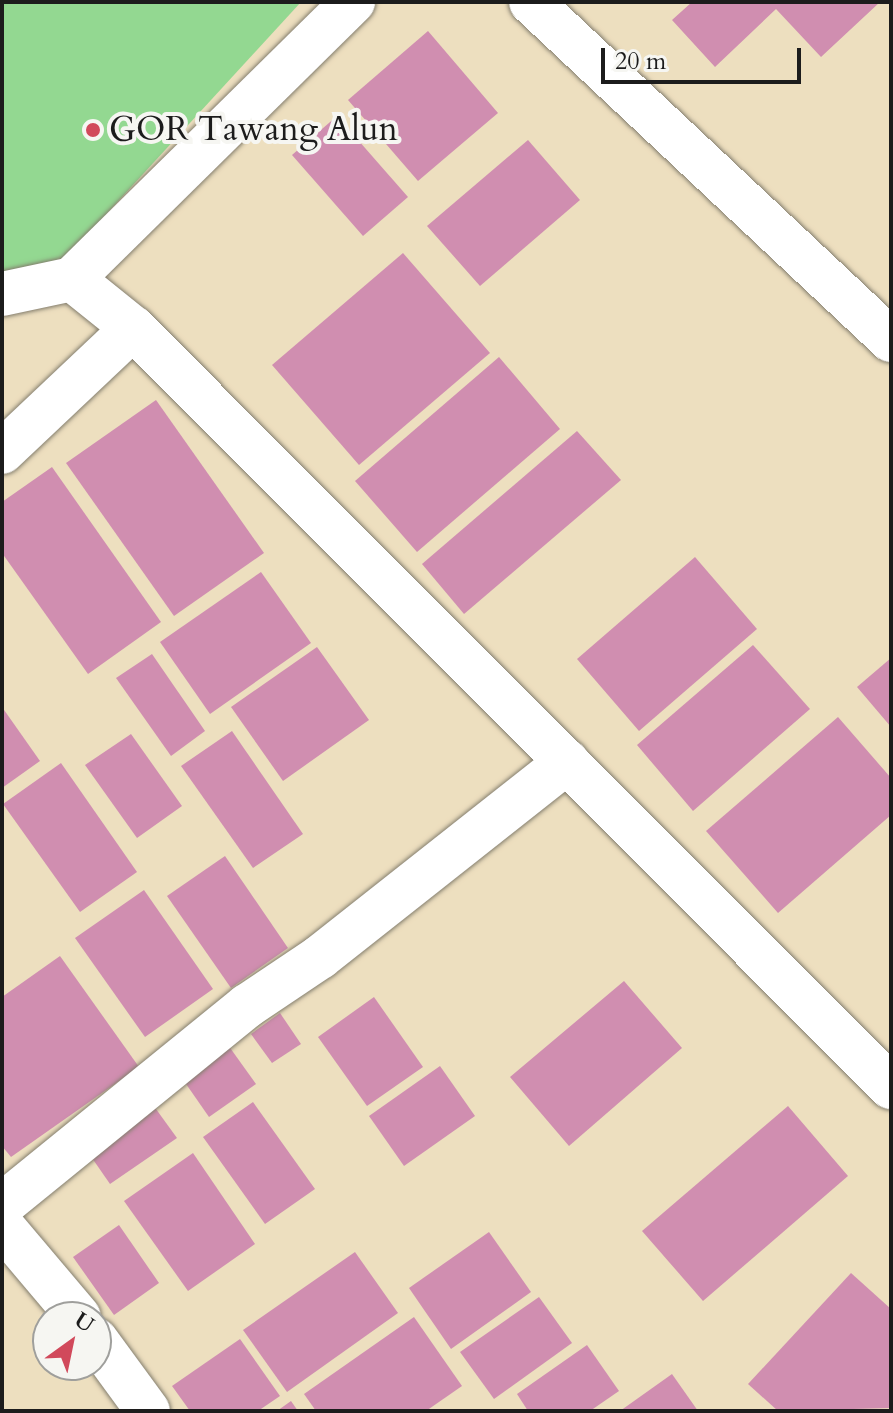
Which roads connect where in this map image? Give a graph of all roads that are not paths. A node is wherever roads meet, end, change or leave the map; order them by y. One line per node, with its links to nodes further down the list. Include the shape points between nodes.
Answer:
1 (353, 2): 3 (street)
2 (531, 2): 6 (street)
3 (72, 279): 4 (street); 5 (street)
4 (2, 294)
5 (133, 328): 7 (street); 8 (street)
6 (891, 340)
7 (2, 452)
8 (567, 762): 9 (street); 10 (street, via 320,957 247,1006)
9 (891, 1087)
10 (2, 1205)
11 (2, 1226): 12 (street)
12 (65, 1301)
13 (112, 1362): 14 (street)
14 (148, 1411)

